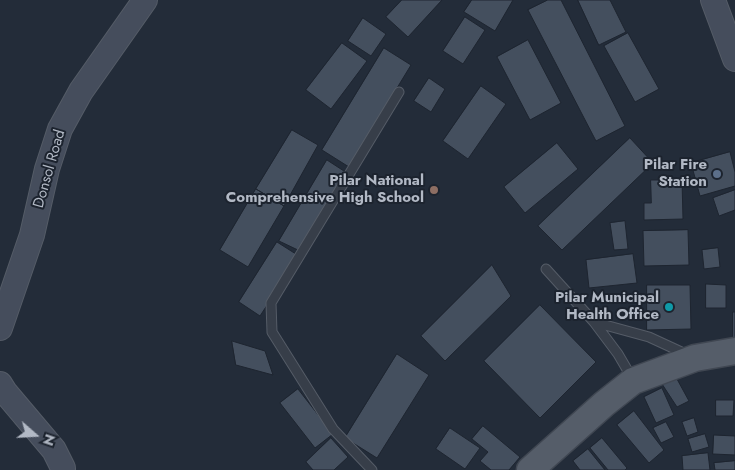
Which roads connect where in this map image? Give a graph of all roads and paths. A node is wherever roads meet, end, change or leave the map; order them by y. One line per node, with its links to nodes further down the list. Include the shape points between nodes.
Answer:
1 (145, 0): 7 (main road, Donsol Road, via 81,91 60,129 32,235)
2 (712, 0): 3 (main road)
3 (735, 59)
4 (399, 92): 13 (lane, via 271,303 272,332 333,429)
5 (546, 269): 6 (lane)
6 (594, 322): 9 (lane, via 648,337); 10 (lane)
7 (0, 328)
8 (735, 351): 9 (main road)
9 (696, 358): 10 (main road)
10 (633, 381): 14 (main road)
11 (0, 384): 12 (main road, via 54,450)
12 (63, 470)
13 (372, 470)
14 (530, 470)

